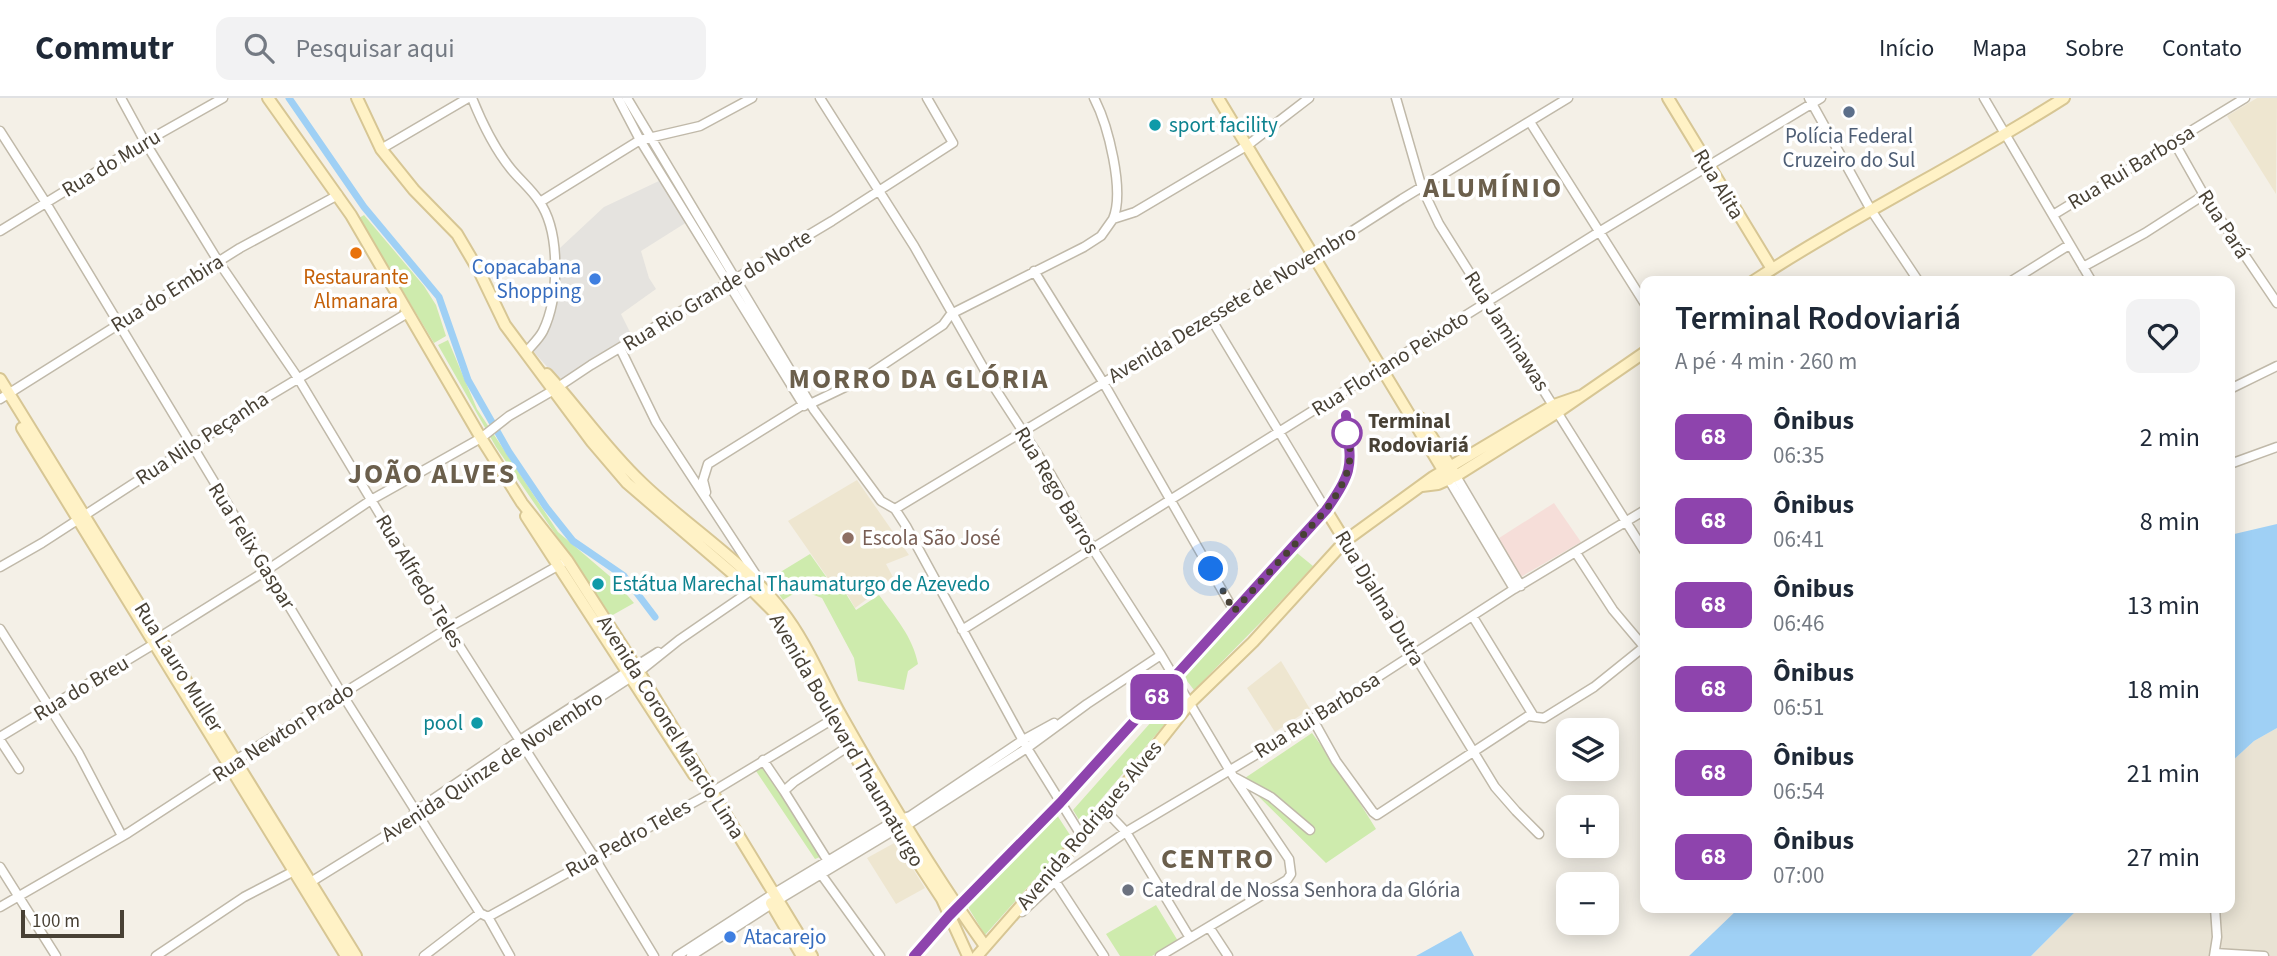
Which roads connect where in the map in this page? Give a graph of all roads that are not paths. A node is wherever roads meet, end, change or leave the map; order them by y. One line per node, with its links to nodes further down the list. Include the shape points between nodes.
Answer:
1 (121, 98): 26 (street, Rua Alfredo Teles)
2 (223, 98): 26 (street, Rua do Muru)
3 (268, 98): 33 (street, Avenida Coronel Mancio Lima)
4 (470, 98): 29 (street); 35 (street, via 509,167)
5 (618, 98): 25 (street)
6 (627, 98): 25 (street)
7 (752, 98): 25 (street, via 700,126)
8 (820, 98): 32 (street, Rua Rego Barros)
9 (927, 98): 32 (street, Rua Rio Grande do Norte, via 953,143)
10 (1094, 98): 39 (street, via 1117,181)
11 (1218, 98): 28 (street)
12 (1309, 98): 28 (street)
13 (1396, 98): 31 (street, Rua Jaminawas)
14 (1568, 98): 22 (street, Avenida Dezessete de Novembro)
15 (1668, 98): 30 (street, Rua Alita)
16 (1821, 98): 21 (street, Rua Floriano Peixoto)
17 (1984, 98): 24 (street)
18 (2064, 98): 24 (street)
19 (2245, 98): 27 (street, Rua Rui Barbosa)
20 (358, 99): 29 (street, Avenida Boulevard Thaumaturgo)
21 (1811, 101): 30 (street, Rua Floriano Peixoto); 37 (street)
22 (1530, 122): 31 (street, Avenida Dezessete de Novembro); 41 (street)
23 (0, 131): 36 (street, Rua Felix Gaspar)
24 (2006, 135): 37 (street); 38 (street)
25 (644, 139): 35 (street); 52 (street)
26 (145, 142): 36 (street, Rua do Muru); 44 (street, Rua Alfredo Teles)
27 (2174, 142): 34 (street, Rua Pará); 38 (street, Rua Rui Barbosa)
28 (1248, 145): 39 (street, via 1135,212); 43 (street)
29 (381, 149): 61 (street, Avenida Boulevard Thaumaturgo, via 457,234 505,325)
30 (1708, 165): 41 (street, Rua Floriano Peixoto); 46 (street, Rua Alita)
31 (1422, 188): 43 (street, Avenida Dezessete de Novembro); 54 (street, Rua Jaminawas)
32 (880, 190): 52 (street, Rua Rio Grande do Norte); 57 (street, Rua Rego Barros)
33 (338, 195): 44 (street, Rua do Embira); 56 (street, Avenida Coronel Mancio Lima)
34 (2204, 195): 45 (street); 55 (street, Rua Pará)
35 (540, 202): 61 (street, via 555,251 554,281 544,329)
36 (46, 203): 40 (street, Rua do Muru); 59 (street, Rua Felix Gaspar)
37 (1871, 210): 46 (street); 49 (street)
38 (2053, 215): 42 (street)
39 (1113, 219): 47 (street, via 1101,236)
40 (0, 231)
41 (1599, 232): 53 (street); 54 (street, Rua Floriano Peixoto)
42 (2069, 245): 45 (street); 50 (street, Rua Rui Barbosa)
43 (1313, 252): 58 (street, Avenida Dezessete de Novembro); 64 (street)
44 (218, 261): 59 (street, Rua do Embira); 65 (street, Rua Alfredo Teles)
45 (2084, 267): 51 (street)
46 (1772, 269): 48 (street)
47 (1034, 271): 57 (street); 67 (street)
48 (1761, 276)
49 (1915, 276)
50 (2020, 276)
51 (2089, 276)
52 (731, 281): 60 (street, Rua Rio Grande do Norte); 71 (street); 72 (street)
53 (1640, 296)
54 (1487, 302): 64 (street, Rua Floriano Peixoto); 73 (street, Rua Jaminawas)
55 (2277, 303)
56 (407, 314): 65 (street, Rua Nilo Peçanha); 77 (street, Avenida Coronel Mancio Lima)
57 (951, 314): 72 (street, via 943,325); 75 (street, Rua Rego Barros)
58 (1210, 317): 67 (street, Avenida Dezessete de Novembro); 76 (street, Rua Djalma Dutra)
59 (117, 324): 70 (street, Rua do Embira); 78 (street, Rua Felix Gaspar)
60 (620, 348): 69 (street, Rua Rio Grande do Norte); 84 (street, via 656,422)
61 (529, 356): 69 (street, Avenida Boulevard Thaumaturgo)
62 (1640, 358): 73 (street, Avenida Rodrigues Alves)
63 (2277, 366): 68 (street)
64 (1384, 368): 76 (street, Rua Floriano Peixoto); 81 (street)
65 (298, 378): 78 (street, Rua Nilo Peçanha); 83 (street, Rua Alfredo Teles)
66 (0, 379): 70 (street, Rua Lauro Muller)
67 (1103, 382): 75 (street, Avenida Dezessete de Novembro); 82 (street)
68 (2235, 387)
69 (556, 389): 77 (street, Rua Rio Grande do Norte); 97 (street, Avenida Boulevard Thaumaturgo, via 627,483)
70 (3, 395): 88 (street, Rua Lauro Muller)
71 (801, 406): 72 (street); 84 (street, via 708,464 703,480)
72 (813, 407): 85 (street, via 881,501)
73 (1556, 408): 81 (street, Avenida Rodrigues Alves); 89 (street, Rua Jaminawas)
74 (1346, 415): 86 (street, Avenida Rodrigues Alves, via 1350,467)
75 (1022, 432): 85 (street, Avenida Dezessete de Novembro); 92 (street, Rua Rego Barros)
76 (1281, 432): 82 (street, Rua Floriano Peixoto); 86 (street, Rua Djalma Dutra)
77 (481, 438): 83 (street, Rua do Breu); 94 (street, Avenida Coronel Mancio Lima)
78 (191, 446): 88 (street, Rua Nilo Peçanha); 96 (street, Rua Felix Gaspar)
79 (2277, 447): 80 (street)
80 (2235, 462)
81 (1450, 474): 90 (street, Avenida Rodrigues Alves, via 1399,500); 98 (street)
82 (1172, 499): 92 (street, Rua Floriano Peixoto); 99 (street)
83 (371, 500): 96 (street, Rua do Breu); 101 (street, Rua Alfredo Teles)
84 (711, 505): 97 (street)
85 (895, 509): 103 (street)
86 (1326, 510): 90 (street, Rua Djalma Dutra); 99 (street, Avenida Rodrigues Alves)
87 (1640, 513): 89 (street, Rua Rui Barbosa)
88 (80, 517): 95 (street, Rua Nilo Peçanha); 104 (street, Rua Lauro Muller)
89 (1626, 522): 91 (street, Rua Jaminawas); 93 (street, Rua Rui Barbosa)
90 (1345, 541): 107 (street, Rua Djalma Dutra); 112 (street, Avenida Rodrigues Alves, via 1254,642)
91 (1640, 544)
92 (1093, 549): 103 (street, Rua Floriano Peixoto); 108 (street, Rua Rego Barros)
93 (1576, 553): 98 (street, Rua Rui Barbosa); 105 (street, via 1613,610)
94 (563, 563): 101 (street, Rua Newton Prado); 109 (street, Avenida Coronel Mancio Lima)
95 (0, 567)
96 (267, 570): 104 (street, Rua do Breu); 111 (street, Rua Felix Gaspar)
97 (757, 585): 109 (street, Avenida Quinze de Novembro); 115 (street, Avenida Boulevard Thaumaturgo)
98 (1517, 587): 100 (street, Rua Rui Barbosa)
99 (1234, 611): 110 (street, Avenida Rodrigues Alves)
100 (1473, 617): 107 (street, Rua Rui Barbosa); 114 (street)
101 (448, 628): 111 (street, Rua Newton Prado); 118 (street, Rua Alfredo Teles)
102 (0, 629): 113 (street)
103 (962, 630): 119 (street)
104 (157, 640): 113 (street, Rua do Breu); 123 (street, Rua Lauro Muller)
105 (1640, 641)
106 (1640, 651): 114 (street, via 1544,718)
107 (1414, 653): 116 (street, Rua Rui Barbosa); 121 (street, Rua Djalma Dutra)
108 (1161, 655): 110 (street, Rua Rego Barros); 119 (street)
109 (632, 671): 118 (street, Avenida Quinze de Novembro); 127 (street, Avenida Coronel Mancio Lima)
110 (1174, 678): 112 (street, Rua Rego Barros); 128 (street, Avenida Rodrigues Alves)
111 (342, 694): 123 (street, Rua Newton Prado); 130 (street, Rua Felix Gaspar)
112 (1190, 703): 125 (street, Rua Rego Barros); 129 (street, Avenida Rodrigues Alves)
113 (48, 708): 117 (street, Rua do Breu); 136 (street, via 79,754)
114 (1533, 715): 121 (street)
115 (837, 716): 120 (street, Avenida Boulevard Thaumaturgo); 122 (street, Rua Pedro Teles); 131 (street, Avenida Boulevard Thaumaturgo)
116 (1312, 718): 121 (street, via 1336,761 1377,815); 125 (street, Rua Rui Barbosa)
117 (0, 738): 124 (street)
118 (522, 743): 130 (street, Avenida Quinze de Novembro); 137 (street, Rua Alfredo Teles)
119 (1025, 744): 128 (street); 131 (street)
120 (849, 746): 126 (street); 131 (street, Avenida Boulevard Thaumaturgo)
121 (1472, 752): 134 (street, Rua Djalma Dutra, via 1495,787)
122 (763, 760): 126 (street); 127 (street, Rua Pedro Teles)
123 (233, 763): 136 (street, Rua Newton Prado); 140 (street, Rua Lauro Muller)
124 (19, 769)
125 (1231, 773): 132 (street, via 1271,797); 133 (street, Rua Rui Barbosa); 150 (street, Rua Rego Barros, via 1289,859 1291,874)
126 (784, 791): 138 (street)
127 (710, 793): 137 (street, Rua Pedro Teles); 145 (street, Avenida Coronel Mancio Lima)
128 (1060, 803): 135 (street); 147 (street, Avenida Rodrigues Alves)
129 (1105, 810): 133 (street); 135 (street, Avenida Rodrigues Alves)
130 (417, 813): 143 (street, Avenida Quinze de Novembro); 149 (street, Rua Felix Gaspar)
131 (899, 824): 138 (street); 147 (street, Avenida Boulevard Thaumaturgo)
132 (1310, 830)
133 (1126, 832): 142 (street, Rua Rui Barbosa); 152 (street)
134 (1539, 834)
135 (1082, 835): 151 (street, Avenida Rodrigues Alves)
136 (122, 836): 144 (street, Rua Newton Prado)
137 (594, 857): 149 (street, Rua Pedro Teles); 162 (street, Rua Alfredo Teles)
138 (830, 864): 141 (street)
139 (0, 867): 144 (street)
140 (297, 869): 143 (street, Rua Lauro Muller); 154 (street, via 244,897)
141 (819, 872): 145 (street); 167 (street)
142 (1055, 881): 151 (street, Rua Rui Barbosa); 171 (street)
143 (305, 882): 158 (street, Rua Lauro Muller); 159 (street, Rua Lauro Muller)
144 (17, 896): 146 (street, Rua Newton Prado); 156 (street)
145 (773, 899): 163 (street); 164 (street); 165 (street, Avenida Coronel Mancio Lima); 166 (street, Avenida Coronel Mancio Lima)
146 (0, 907)
147 (954, 912): 153 (street); 168 (street, Avenida Rodrigues Alves); 169 (street)
148 (2215, 913): 155 (street)
149 (484, 915): 160 (street, Rua Pedro Teles); 161 (street, Rua Felix Gaspar)
150 (1209, 927): 152 (street); 173 (street)
151 (999, 932): 153 (street, Avenida Rodrigues Alves)
152 (1190, 938): 172 (street)
153 (988, 951): 170 (street, Avenida Rodrigues Alves)
154 (168, 953): 157 (street)
155 (2214, 955): 174 (street)
156 (56, 956)
157 (156, 956)
158 (346, 956)
159 (356, 956)
160 (424, 956)
161 (510, 956)
162 (654, 956)
163 (677, 956)
164 (691, 956)
165 (802, 956)
166 (812, 956)
167 (880, 956)
168 (914, 956)
169 (968, 956)
170 (977, 956)
171 (1104, 956)
172 (1160, 956)
173 (1228, 956)
174 (2264, 956)

